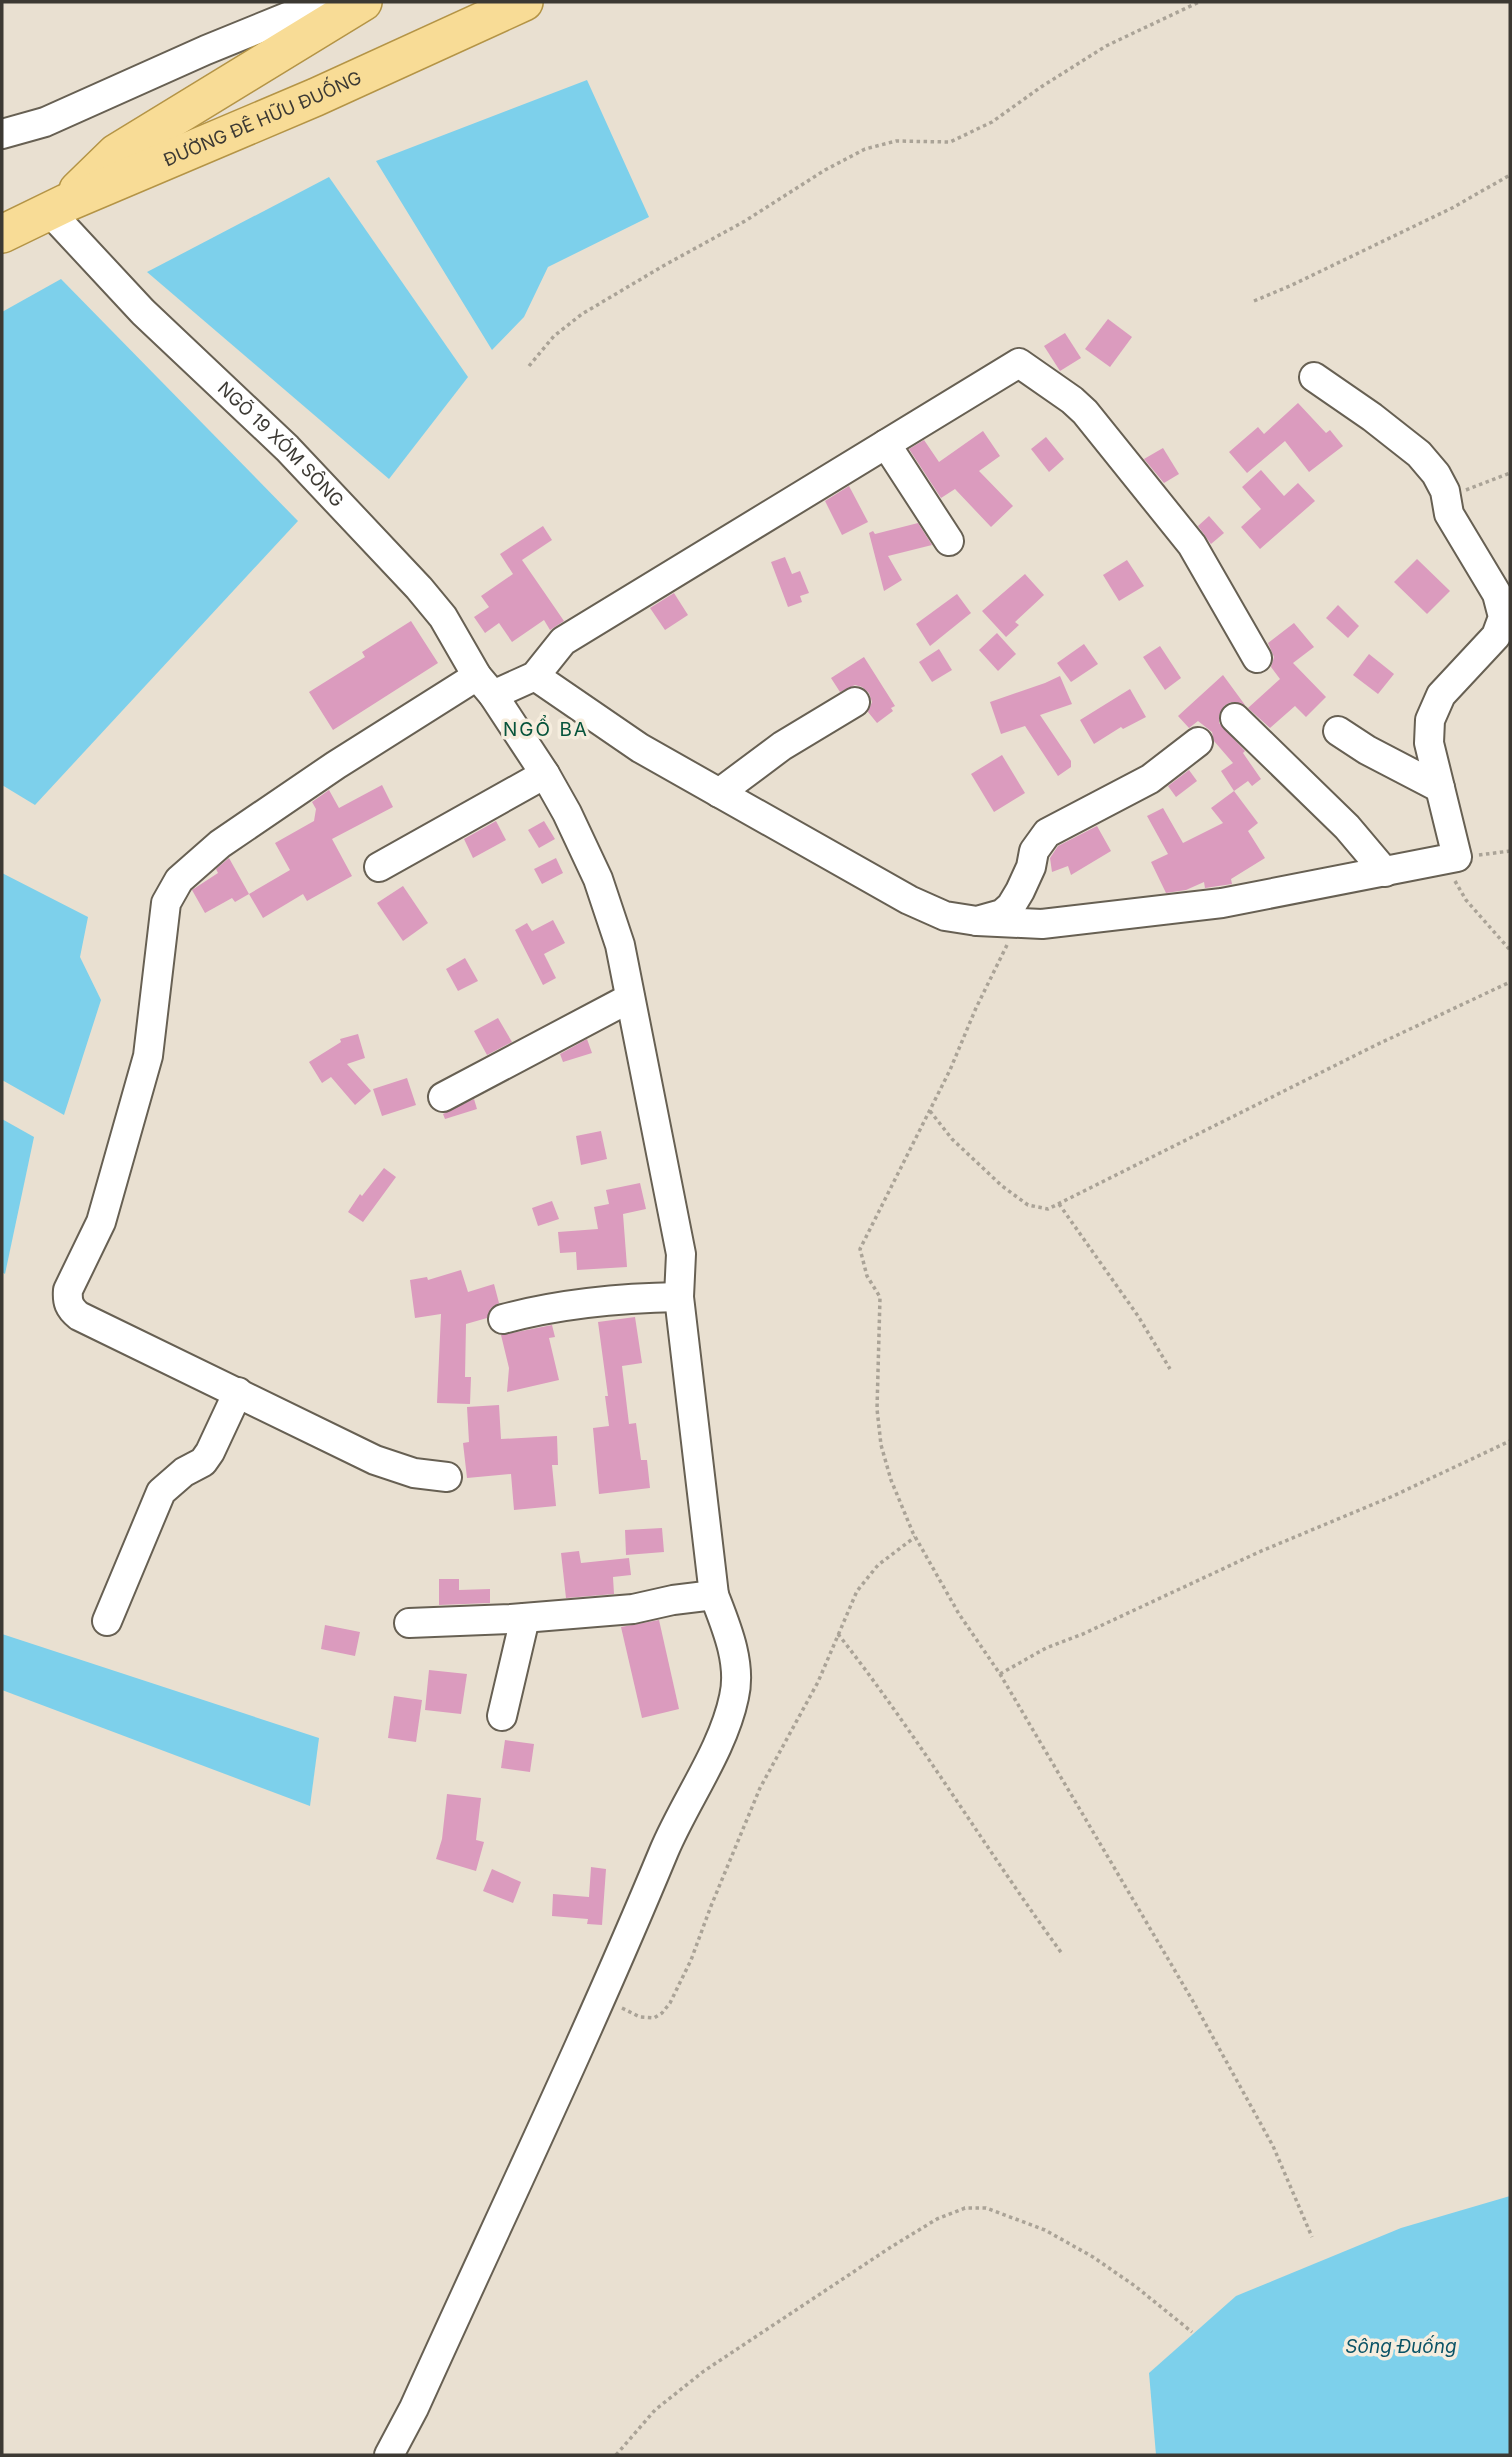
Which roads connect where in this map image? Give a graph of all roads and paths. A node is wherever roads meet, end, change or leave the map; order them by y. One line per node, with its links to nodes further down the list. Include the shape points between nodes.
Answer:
1 (324, 2): 5 (street, via 45,122)
2 (363, 2): 7 (main road, via 116,153)
3 (524, 2): 7 (main road, ĐƯỜNG ĐÊ HỮU ĐUỐNG)
4 (1199, 2): 10 (path, via 1106,46 992,122 950,142 896,141 865,149 825,170 582,314 554,336)
5 (2, 134)
6 (1510, 175): 9 (path, via 1405,232)
7 (57, 207): 8 (main road, ĐƯỜNG ĐÊ HỮU ĐUỐNG); 18 (street, NGÕ 19 XÓM SÔNG, via 143,312 287,448 419,588 443,617)
8 (2, 234)
9 (1254, 301)
10 (529, 366)
11 (1314, 377): 14 (street, via 1419,454)
12 (886, 444): 15 (street); 16 (street, via 1019,363 1085,412 1192,545); 17 (street, via 563,641)
13 (1510, 473): 14 (path)
14 (1447, 497): 24 (street, via 1450,514 1497,594 1503,617 1496,636 1441,695 1430,720 1429,743)
15 (949, 541)
16 (1257, 658)
17 (535, 676): 18 (street); 25 (street, via 640,748)
18 (485, 685): 23 (street, NGÕ 19 XÓM SÔNG); 41 (street, via 336,765 220,844 179,880 166,903 148,1056 101,1222 68,1290 68,1303 79,1317)
19 (855, 702): 25 (street, via 782,746)
20 (1235, 718): 29 (street, via 1347,827)
21 (1338, 731): 24 (street)
22 (1198, 743): 30 (street, via 1150,779 1048,833 1034,850 1031,867 1011,906 1002,914)
23 (545, 774): 28 (street); 34 (street, NGÕ 19 XÓM SÔNG, via 598,879 620,945)
24 (1440, 789): 27 (street)
25 (719, 793): 30 (street, via 909,900 945,916)
26 (1510, 851): 27 (path)
27 (1452, 858): 29 (street); 32 (path, via 1453,877 1466,900)
28 (379, 867)
29 (1385, 872): 31 (street, via 1222,903)
30 (977, 920): 31 (street)
31 (1014, 923): 36 (path)
32 (1510, 950)
33 (1510, 982): 37 (path)
34 (629, 998): 35 (street); 38 (street, NGÕ 19 XÓM SÔNG, via 681,1254)
35 (443, 1097)
36 (930, 1111): 37 (path, via 974,1161 1028,1205 1048,1209); 44 (path, via 860,1249 867,1276 880,1297 877,1409 881,1445)
37 (1059, 1204): 40 (path)
38 (679, 1297): 39 (street, via 620,1298); 45 (street, NGÕ 19 XÓM SÔNG)
39 (503, 1319)
40 (1170, 1369)
41 (238, 1392): 43 (street, via 375,1460 414,1473); 47 (street, via 203,1462 161,1492)
42 (1510, 1441): 50 (path, via 1046,1648)
43 (447, 1477)
44 (915, 1537): 49 (path, via 878,1565 857,1591); 50 (path)
45 (714, 1594): 46 (street, via 633,1609); 56 (street, NGÕ 19 XÓM SÔNG, via 730,1635 734,1671 735,1695 725,1730 675,1826 571,2066)
46 (525, 1618): 48 (street); 51 (street)
47 (107, 1621)
48 (409, 1623)
49 (838, 1634): 52 (path, via 907,1726); 53 (path, via 818,1682 760,1788 670,2003 654,2018 640,2017)
50 (1000, 1674): 54 (path, via 1238,2081 1273,2147)
51 (502, 1716)
52 (1063, 1955)
53 (612, 2002)
54 (1311, 2237)
55 (1192, 2332): 57 (path, via 1135,2286 1045,2230 986,2208 965,2208 891,2247 704,2371 655,2410)
56 (389, 2455)
57 (616, 2455)

